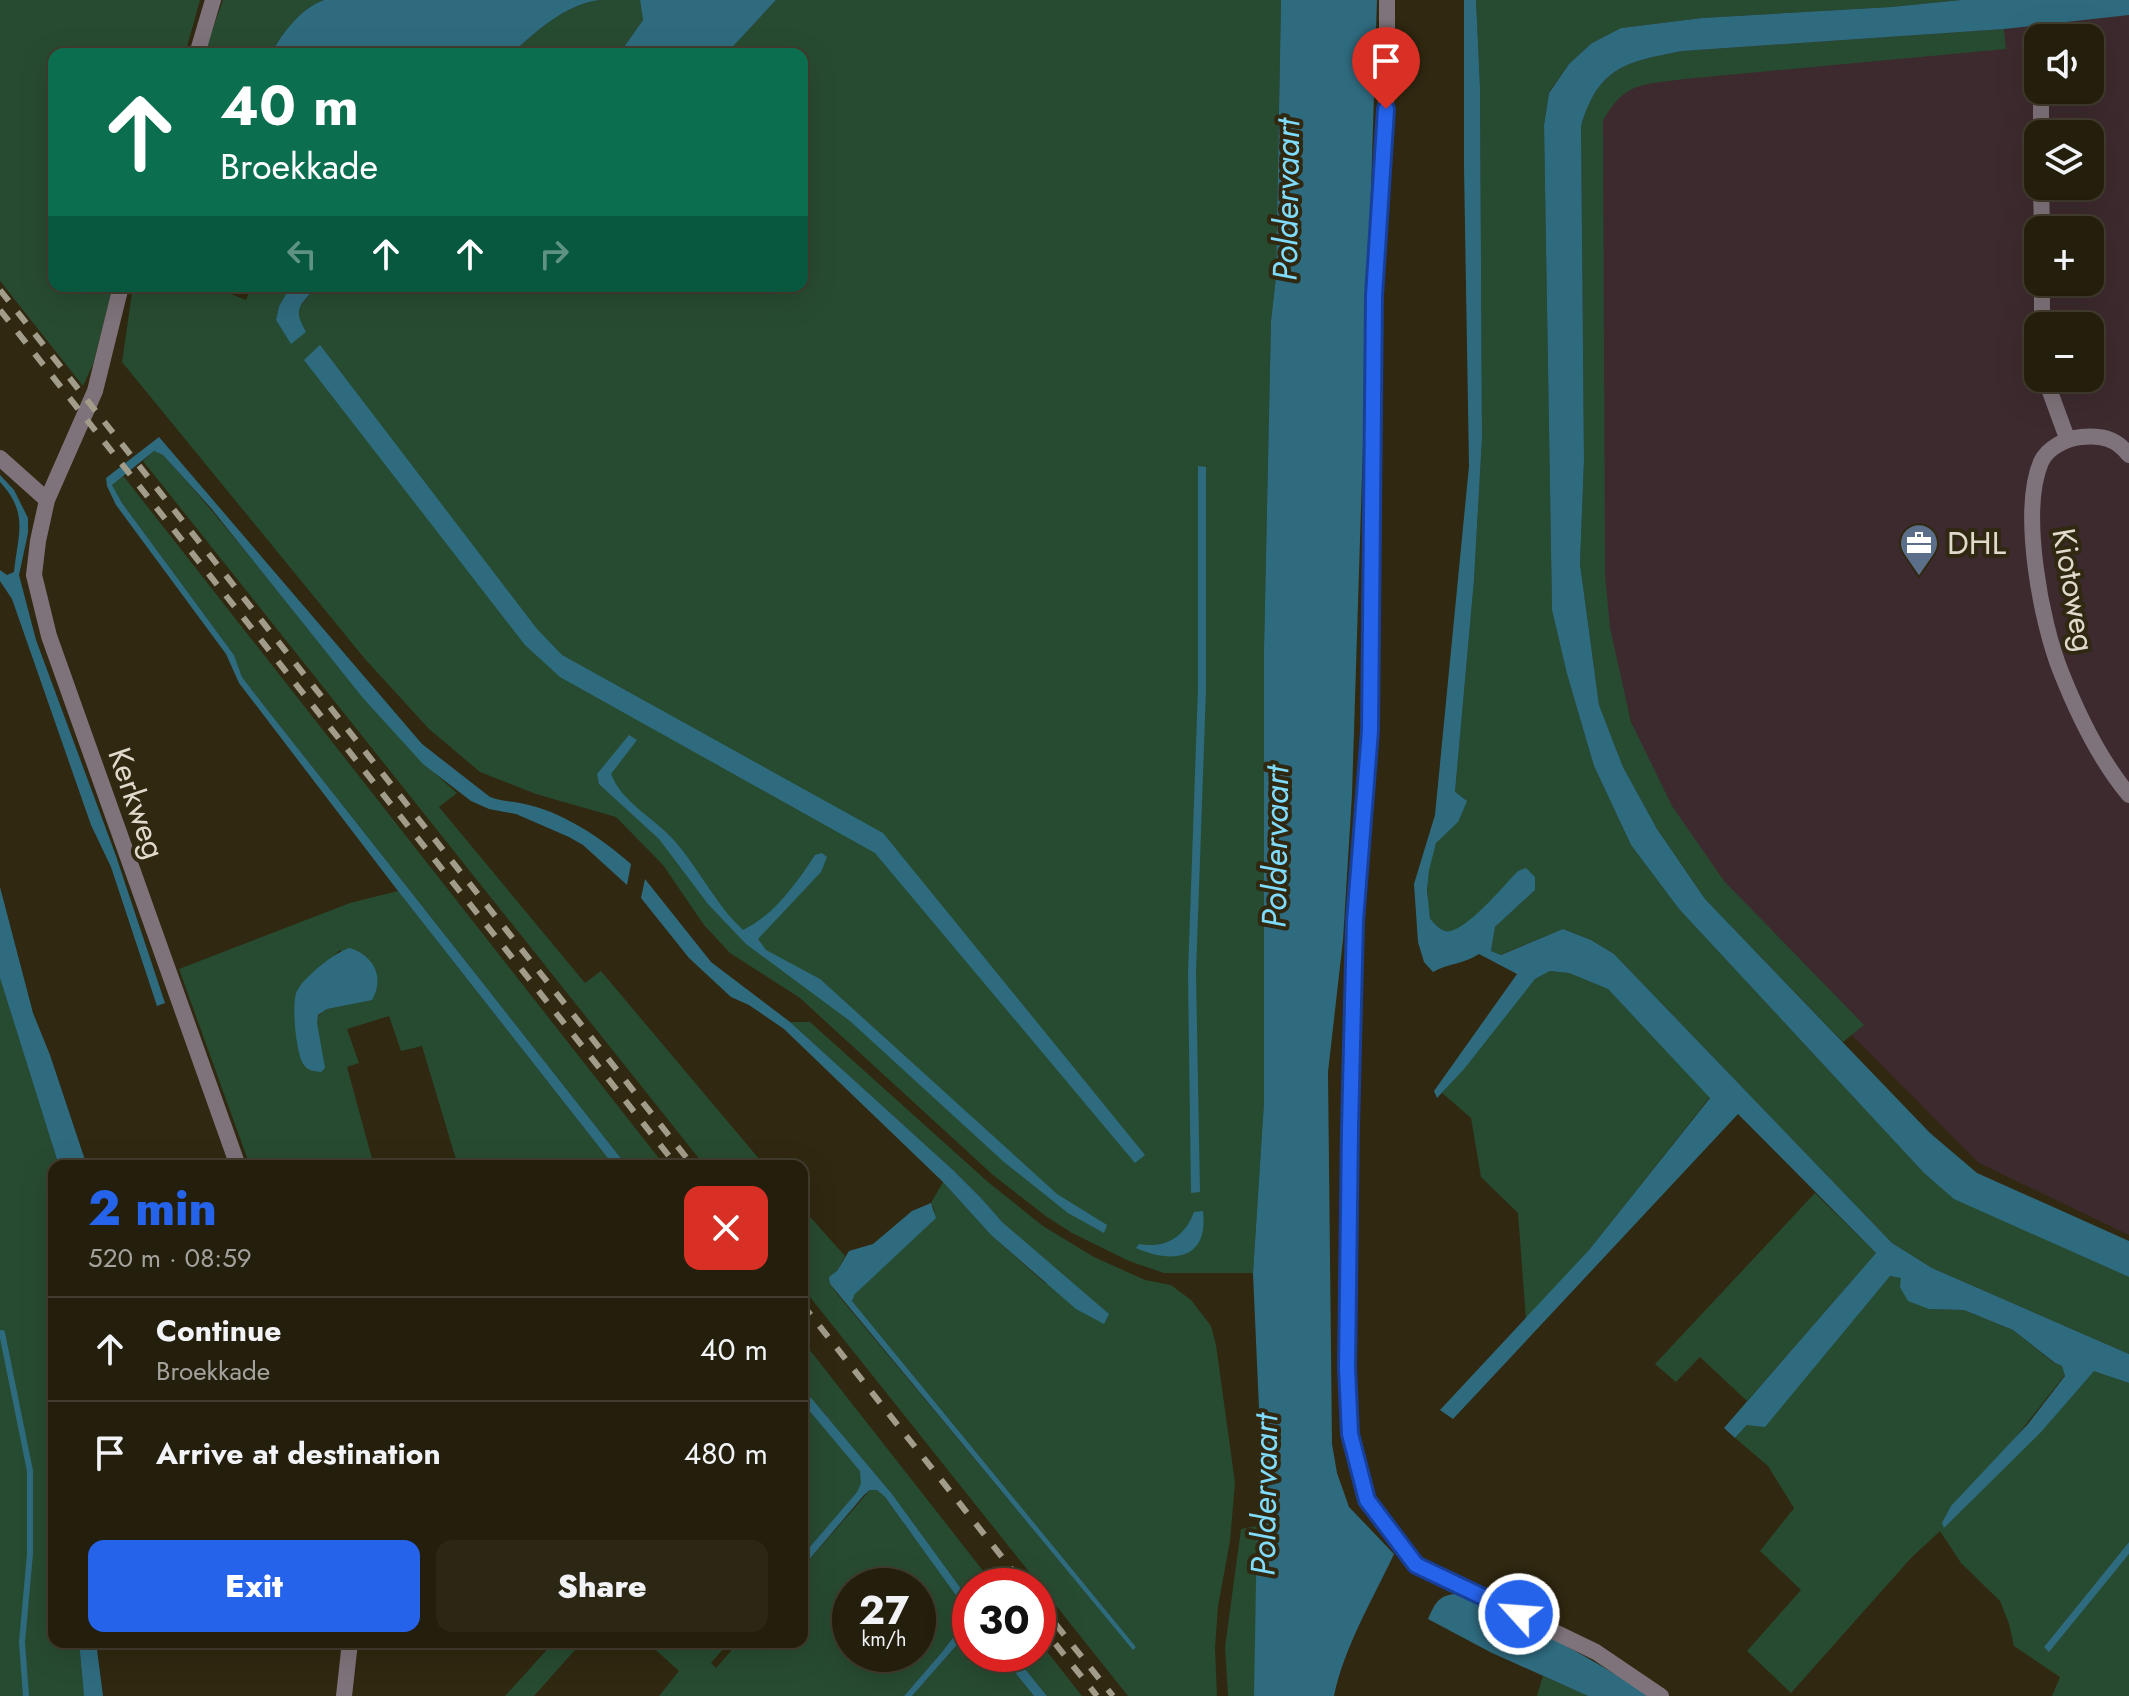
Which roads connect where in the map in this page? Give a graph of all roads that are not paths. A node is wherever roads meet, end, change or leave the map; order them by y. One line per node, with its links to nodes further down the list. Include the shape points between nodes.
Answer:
1 (213, 0): 3 (street)
2 (1387, 0): 14 (street, via 1374,296 1370,731 1354,969 1350,1434 1367,1500 1416,1565 1596,1652)
3 (199, 48)
4 (120, 292): 9 (street, Kerkweg, via 101,375)
5 (2050, 392): 6 (street)
6 (2067, 438): 7 (street, via 2099,435); 10 (street, Kiotoweg, via 2042,459 2034,489 2043,612 2059,670 2084,726)
7 (2129, 455)
8 (0, 458): 9 (street)
9 (47, 500): 11 (street, Kerkweg, via 34,575 40,605)
10 (2129, 795)
11 (236, 1160)
12 (349, 1648): 13 (street)
13 (344, 1696)
14 (1661, 1696)

